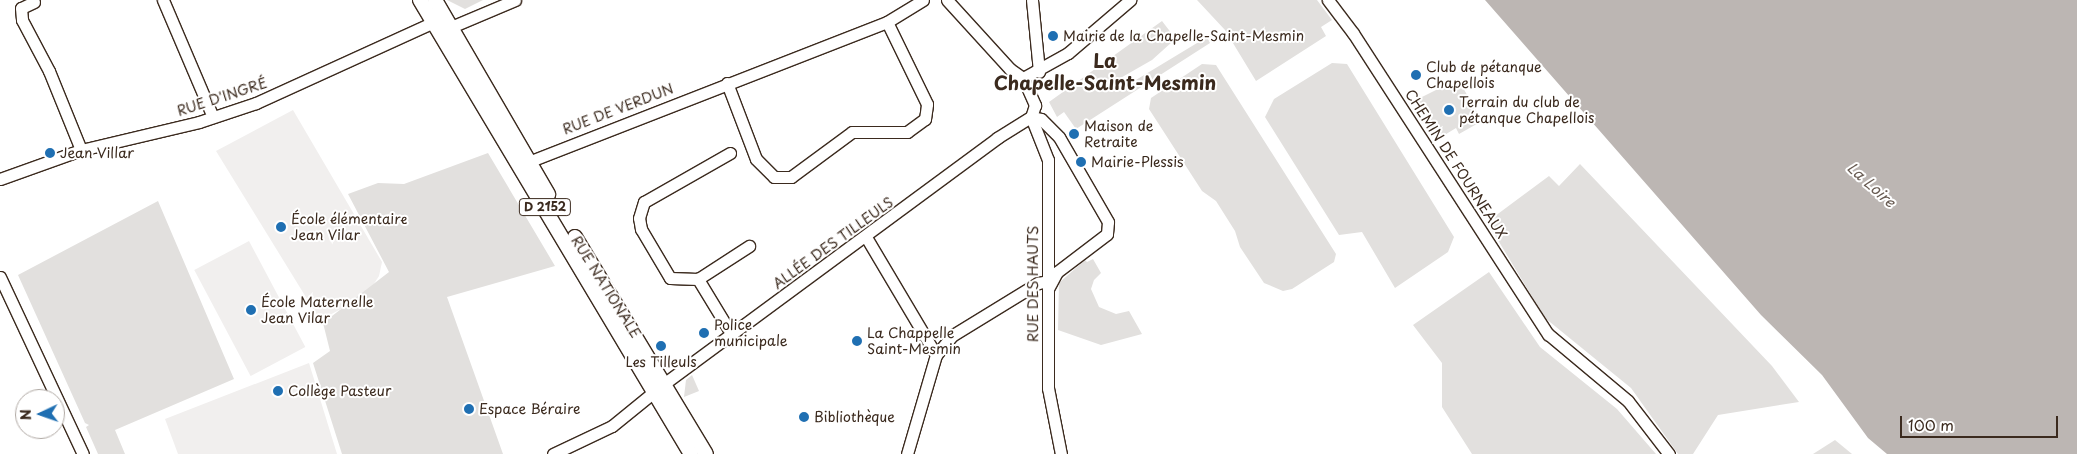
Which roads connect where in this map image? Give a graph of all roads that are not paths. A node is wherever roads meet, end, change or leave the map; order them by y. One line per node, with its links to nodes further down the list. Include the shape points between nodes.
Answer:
1 (163, 0): 16 (street)
2 (420, 0): 12 (main road, D 2152)
3 (434, 0): 12 (main road, D 2152)
4 (515, 0): 12 (street, RUE D'INGRÉ)
5 (923, 0): 11 (street, RUE DE VERDUN)
6 (946, 0): 14 (street)
7 (1032, 0): 13 (street)
8 (1130, 0): 13 (street, via 1068,54)
9 (1328, 0): 39 (street, CHEMIN DE FOURNEAUX, via 1353,33 1548,334 1628,401)
10 (34, 2): 18 (street, via 21,8 22,20 49,72)
11 (888, 22): 15 (street, RUE DE VERDUN); 15 (street, via 927,104 924,119 907,132 852,132 792,177 774,177 756,159)
12 (441, 25): 16 (street, RUE D'INGRÉ); 20 (main road, RUE NATIONALE / D 2152)
13 (1039, 72): 14 (street)
14 (1022, 78): 17 (street, RUE DES HAUTS, via 1035,105)
15 (728, 83): 20 (street, RUE DE VERDUN)
16 (214, 117): 18 (street, RUE D'INGRÉ)
17 (1031, 117): 22 (street, ALLÉE DES TILLEULS, via 997,138); 24 (street, RUE DES HAUTS, via 1048,160); 25 (street, via 1041,119 1059,137 1108,222 1107,234)
18 (81, 150): 21 (street, RUE D'INGRÉ)
19 (730, 152): 27 (street, via 644,202 639,218 641,229 670,278)
20 (524, 163): 31 (main road, RUE NATIONALE); 32 (main road, RUE NATIONALE / D 2152)
21 (0, 179)
22 (866, 237): 29 (street, ALLÉE DES TILLEULS); 30 (street)
23 (749, 246): 27 (street)
24 (1049, 256): 25 (street, via 1057,262); 28 (street, RUE DES HAUTS)
25 (1070, 261): 28 (street)
26 (0, 277): 33 (street)
27 (698, 279): 29 (street)
28 (1049, 284): 30 (street, via 1038,283 953,335); 38 (street, RUE DES HAUTS, via 1048,388)
29 (732, 335): 31 (street, ALLÉE DES TILLEULS)
30 (936, 355): 37 (street)
31 (665, 383): 32 (street, ALLÉE DES TILLEULS); 36 (main road, RUE NATIONALE)
32 (653, 393): 34 (street, ALLÉE DES TILLEULS, via 612,426); 35 (main road, RUE NATIONALE / D 2152)
33 (83, 454)
34 (553, 454)
35 (691, 454)
36 (706, 454)
37 (907, 454)
38 (1062, 454)
39 (1669, 454)

